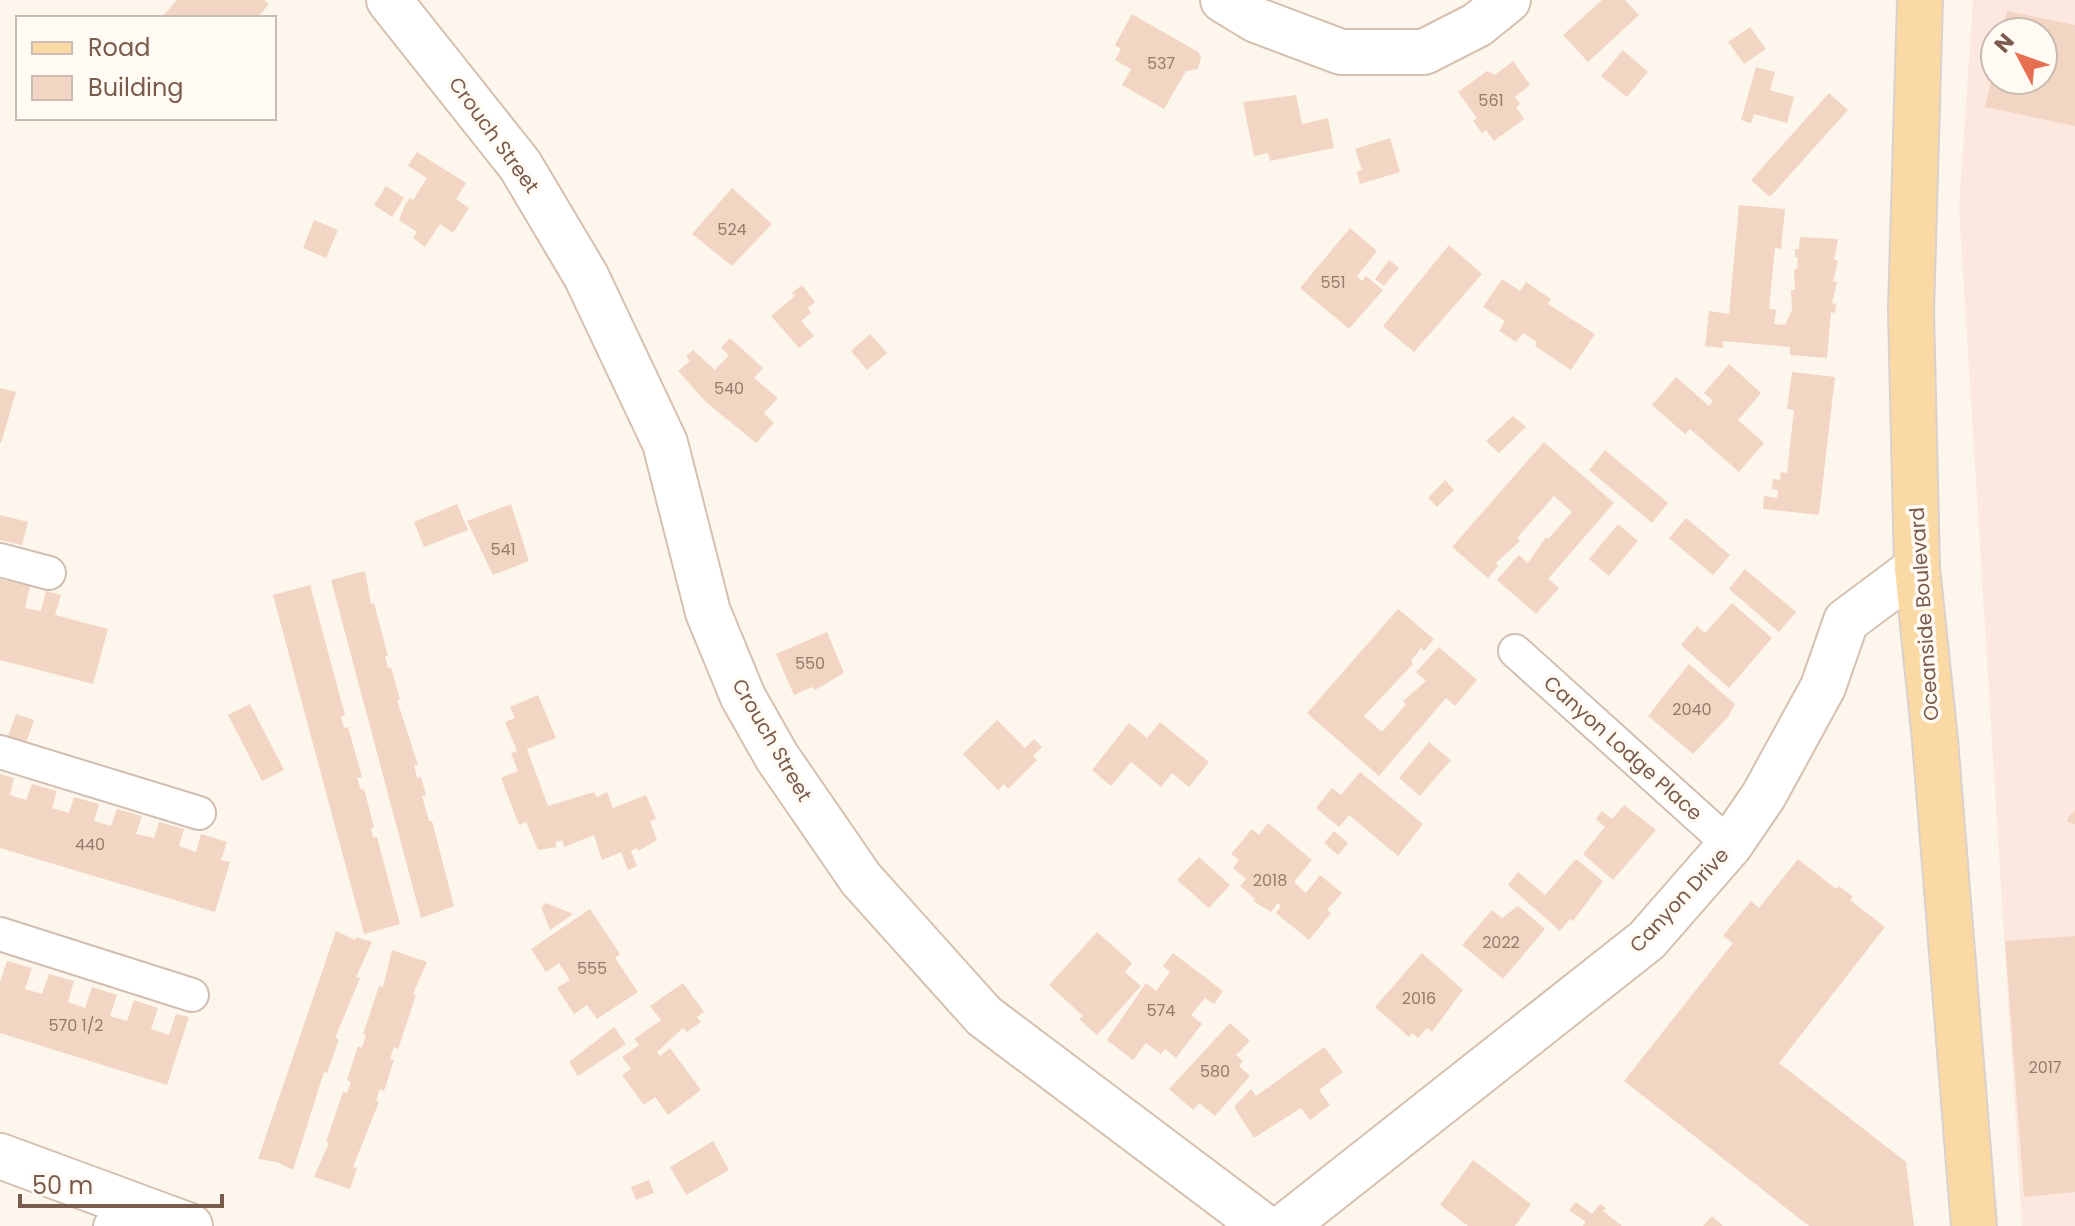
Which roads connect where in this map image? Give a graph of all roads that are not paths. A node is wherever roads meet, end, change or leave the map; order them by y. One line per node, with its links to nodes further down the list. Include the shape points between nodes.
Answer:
1 (389, 0): 17 (street, Crouch Street, via 520,165 586,276 665,443 708,612 743,697 777,757 861,879 984,1016)
2 (1223, 0): 3 (street, via 1256,20 1341,52 1424,52 1477,25)
3 (1508, 0)
4 (1920, 0): 6 (main road, Oceanside Boulevard, via 1911,311)
5 (0, 560): 7 (street)
6 (1917, 568): 11 (street, Canyon Drive, via 1846,621 1823,687); 19 (main road, Oceanside Boulevard)
7 (49, 573)
8 (1515, 651): 11 (street, Canyon Lodge Place)
9 (0, 752): 10 (street)
10 (199, 813)
11 (1730, 845): 18 (street, Canyon Drive, via 1647,940)
12 (0, 934): 13 (street)
13 (192, 995)
14 (0, 1156): 15 (street)
15 (119, 1215): 16 (street)
16 (190, 1226)
17 (1263, 1226)
18 (1285, 1226)
19 (1974, 1226)

